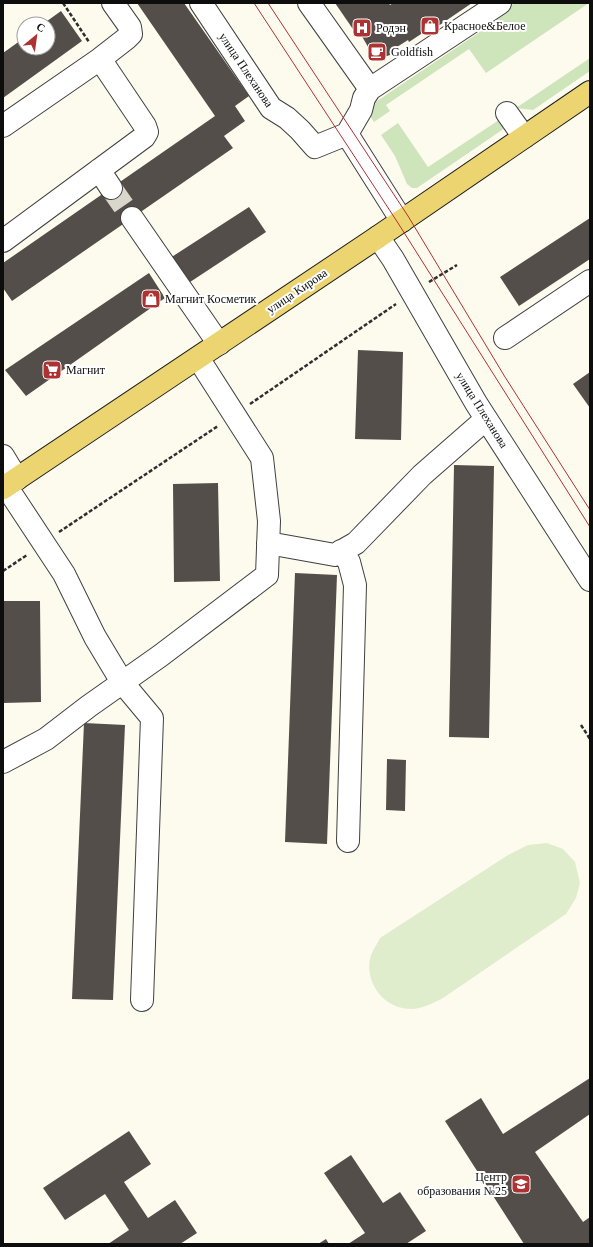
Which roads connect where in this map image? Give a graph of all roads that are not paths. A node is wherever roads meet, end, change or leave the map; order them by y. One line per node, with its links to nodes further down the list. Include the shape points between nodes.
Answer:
1 (113, 3): 5 (street, via 130,27 131,34)
2 (201, 3): 10 (street, улица Плеханова, via 271,108 288,118 315,147)
3 (310, 3): 6 (street)
4 (500, 3): 6 (street)
5 (100, 59): 9 (street); 12 (street, via 147,132 144,137)
6 (370, 89): 10 (street)
7 (590, 92): 11 (main road, улица Кирова)
8 (507, 114): 11 (street)
9 (3, 126)
10 (347, 134): 15 (street)
11 (524, 137): 15 (main road, улица Кирова)
12 (99, 170): 13 (street); 17 (street)
13 (111, 188)
14 (132, 218): 20 (street)
15 (402, 220): 16 (main road, улица Кирова)
16 (378, 237): 20 (main road, улица Кирова); 22 (street, улица Плеханова)
17 (3, 241)
18 (588, 287): 19 (street)
19 (505, 338)
20 (218, 344): 21 (main road, улица Кирова)
21 (198, 358): 24 (main road, улица Кирова); 25 (street, via 262,458 269,521)
22 (486, 419): 26 (street, via 422,475 356,543); 27 (street, улица Плеханова)
23 (3, 456): 24 (street)
24 (9, 484): 28 (street, via 64,574 94,637)
25 (268, 543): 26 (street, via 335,555); 28 (street, via 267,575)
26 (341, 551): 30 (street, via 349,562 355,585)
27 (590, 580)
28 (122, 682): 29 (street, via 46,739); 31 (street, via 152,718)
29 (3, 762)
30 (348, 841)
31 (142, 1000)

